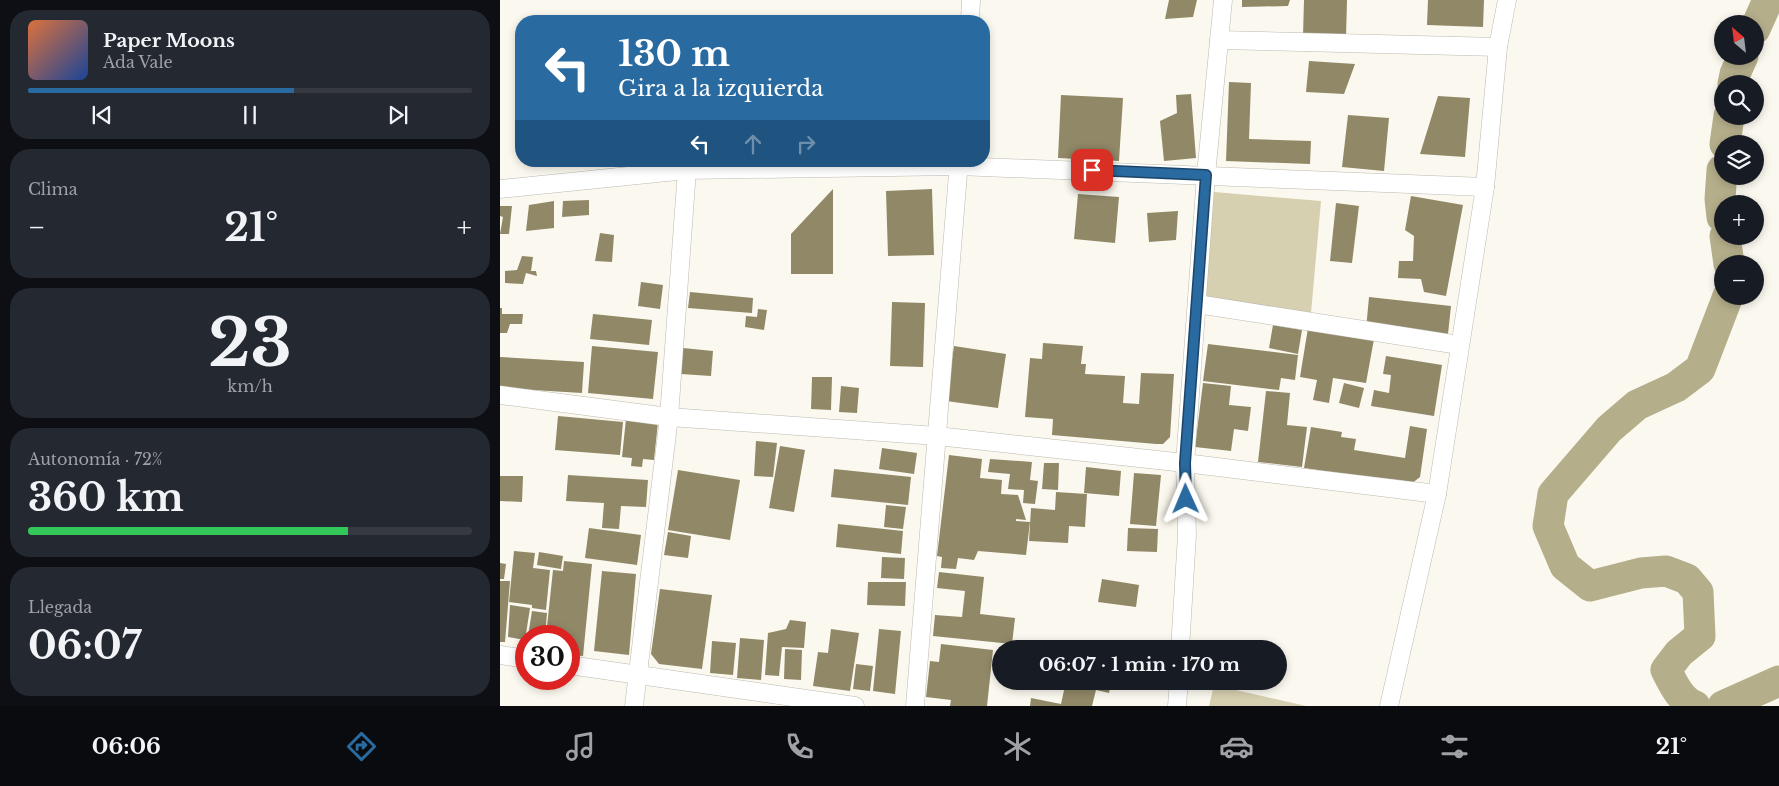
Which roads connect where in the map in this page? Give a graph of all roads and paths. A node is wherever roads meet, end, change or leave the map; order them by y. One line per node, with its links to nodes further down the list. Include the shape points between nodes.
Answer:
1 (972, 0): 4 (street)
2 (1223, 0): 5 (street)
3 (1507, 0): 6 (street)
4 (971, 15)
5 (1219, 40): 6 (street); 11 (street)
6 (1498, 47): 12 (street)
7 (990, 165): 11 (street)
8 (803, 167): 10 (street)
9 (958, 167): 18 (street)
10 (687, 170): 13 (street); 17 (street)
11 (1206, 175): 12 (street); 14 (street)
12 (1485, 187): 15 (street)
13 (500, 189)
14 (1197, 304): 15 (street); 19 (street)
15 (1460, 345): 20 (street)
16 (500, 395): 17 (street)
17 (669, 416): 18 (street); 25 (street)
18 (936, 436): 19 (street); 29 (street)
19 (1185, 463): 20 (street); 21 (street, via 1187,534)
20 (1437, 494): 31 (street)
21 (1181, 640)
22 (500, 655): 23 (street)
23 (515, 657)
24 (580, 667): 25 (street)
25 (637, 675): 27 (street); 28 (street)
26 (1178, 690): 30 (street)
27 (634, 706)
28 (856, 706)
29 (915, 706)
30 (1177, 706)
31 (1389, 706)

